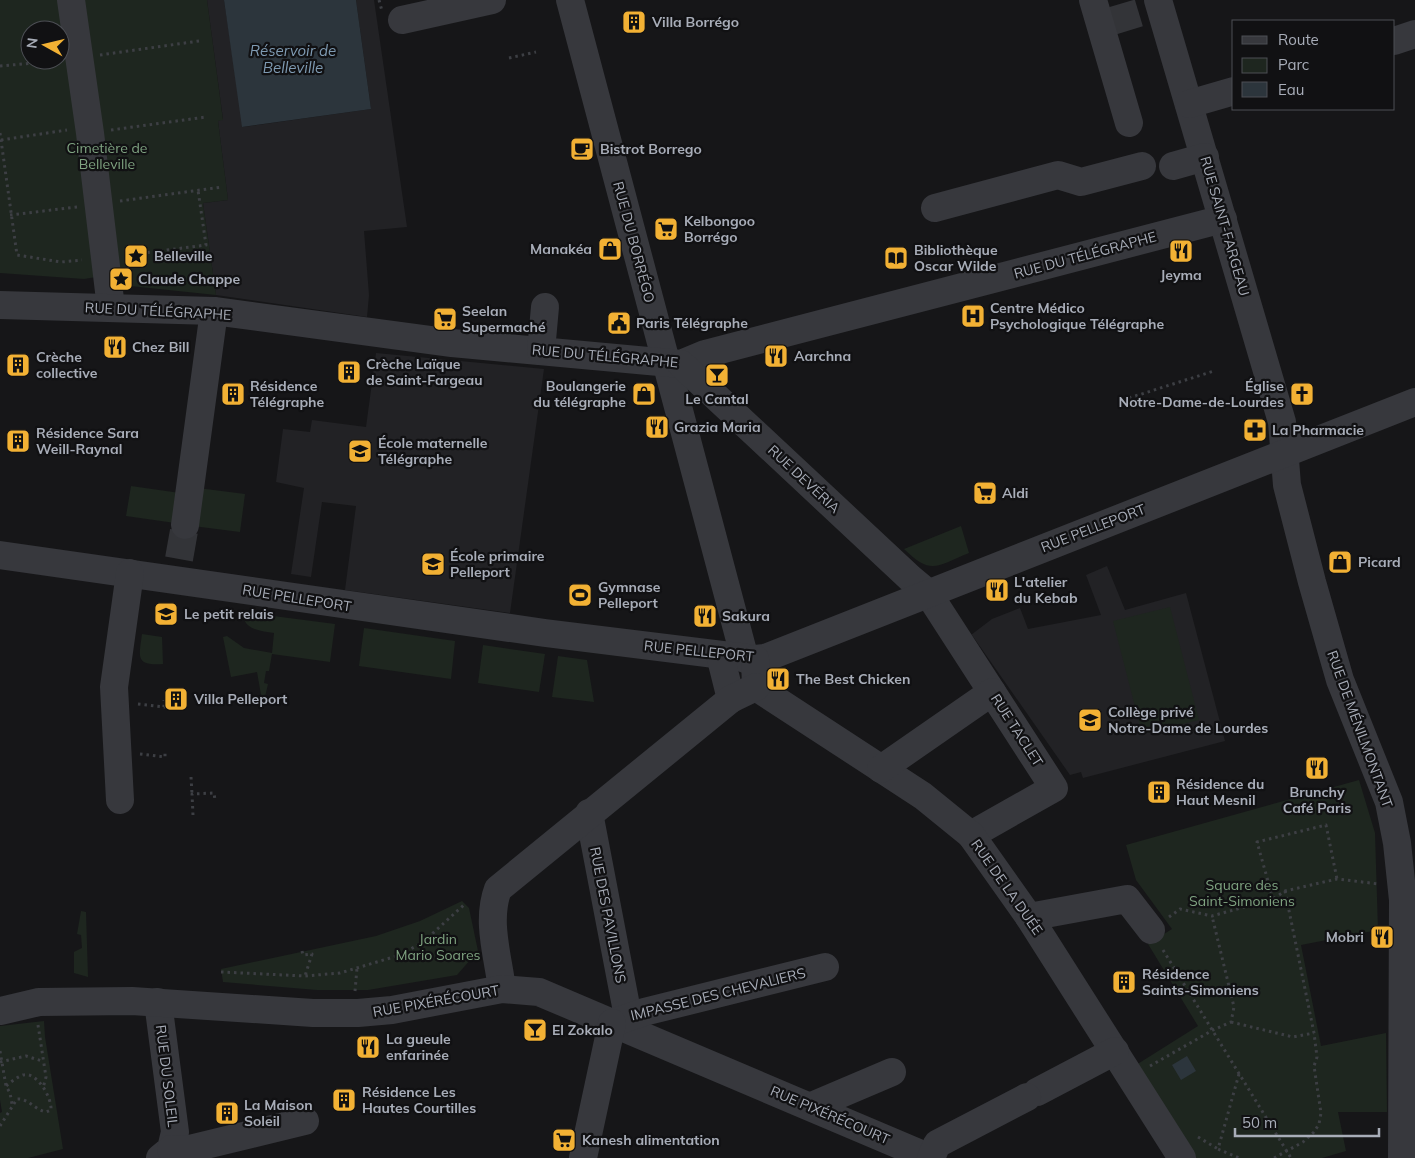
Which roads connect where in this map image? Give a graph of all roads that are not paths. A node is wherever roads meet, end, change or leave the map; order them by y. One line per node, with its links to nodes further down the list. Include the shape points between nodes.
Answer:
1 (71, 0): 19 (street)
2 (492, 0): 6 (street)
3 (570, 0): 22 (street, RUE DU BORRÉGO)
4 (1153, 6): 10 (street, RUE SAINT-FARGEAU)
5 (1102, 15): 11 (street)
6 (402, 20)
7 (1415, 34): 8 (street)
8 (1395, 41)
9 (1232, 92): 10 (street)
10 (1189, 104): 12 (street, RUE SAINT-FARGEAU)
11 (1129, 123)
12 (1204, 157): 14 (street); 16 (street, RUE SAINT-FARGEAU)
13 (1142, 166): 15 (street, via 1081,182 1058,175)
14 (1173, 166)
15 (935, 208)
16 (1223, 219): 22 (street, RUE DU TÉLÉGRAPHE); 24 (street, RUE SAINT-FARGEAU, via 1282,422)
17 (0, 305): 19 (street, RUE DU TÉLÉGRAPHE)
18 (545, 307): 21 (street)
19 (111, 308): 20 (street, RUE DU TÉLÉGRAPHE)
20 (214, 311): 21 (street, RUE DU TÉLÉGRAPHE, via 452,343); 25 (street)
21 (541, 351): 22 (street, RUE DU TÉLÉGRAPHE)
22 (674, 363): 28 (street, RUE DEVÉRIA); 29 (street, RUE DU BORRÉGO)
23 (1415, 402): 24 (street, RUE PELLEPORT)
24 (1284, 454): 28 (street, RUE PELLEPORT); 37 (street, RUE DE MÉNILMONTANT, via 1287,485 1340,680 1389,802)
25 (185, 524)
26 (0, 555): 27 (street, RUE PELLEPORT)
27 (130, 573): 29 (street, RUE PELLEPORT, via 343,606); 34 (street, via 114,687)
28 (928, 593): 29 (street, RUE PELLEPORT, via 766,658); 31 (street, RUE TACLET)
29 (740, 657): 30 (street); 32 (street)
30 (756, 687): 32 (street); 33 (street, RUE DE LA DUÉE)
31 (992, 692): 33 (street); 36 (street, RUE TACLET, via 1054,788)
32 (730, 699): 35 (street)
33 (881, 768): 36 (street, RUE DE LA DUÉE, via 923,796)
34 (120, 800)
35 (589, 813): 41 (street, via 498,889 492,921); 44 (street, RUE DES PAVILLONS, via 626,1006)
36 (971, 835): 38 (street, RUE DE LA DUÉE)
37 (1409, 897): 53 (street, RUE DE MÉNILMONTANT)
38 (1029, 917): 39 (street, via 1127,899); 45 (street, RUE DE LA DUÉE)
39 (1151, 930)
40 (826, 967): 44 (street, IMPASSE DES CHEVALIERS)
41 (502, 989): 42 (street, RUE PIXÉRÉCOURT, via 392,1010 358,1013); 44 (street, RUE PIXÉRÉCOURT, via 539,992)
42 (158, 1002): 43 (street, RUE PIXÉRÉCOURT, via 39,1002); 49 (street, RUE DU SOLEIL, via 175,1132)
43 (0, 1011)
44 (619, 1020): 47 (street, RUE PIXÉRÉCOURT); 50 (street, RUE DES PAVILLONS)
45 (1115, 1051): 51 (street, via 936,1144); 52 (street, RUE DE LA DUÉE)
46 (892, 1072): 47 (street)
47 (812, 1106): 51 (street, RUE PIXÉRÉCOURT)
48 (305, 1121): 49 (street, RUE DU SOLEIL)
49 (166, 1153)
50 (583, 1158)
51 (930, 1158)
52 (1182, 1158)
53 (1402, 1158)

